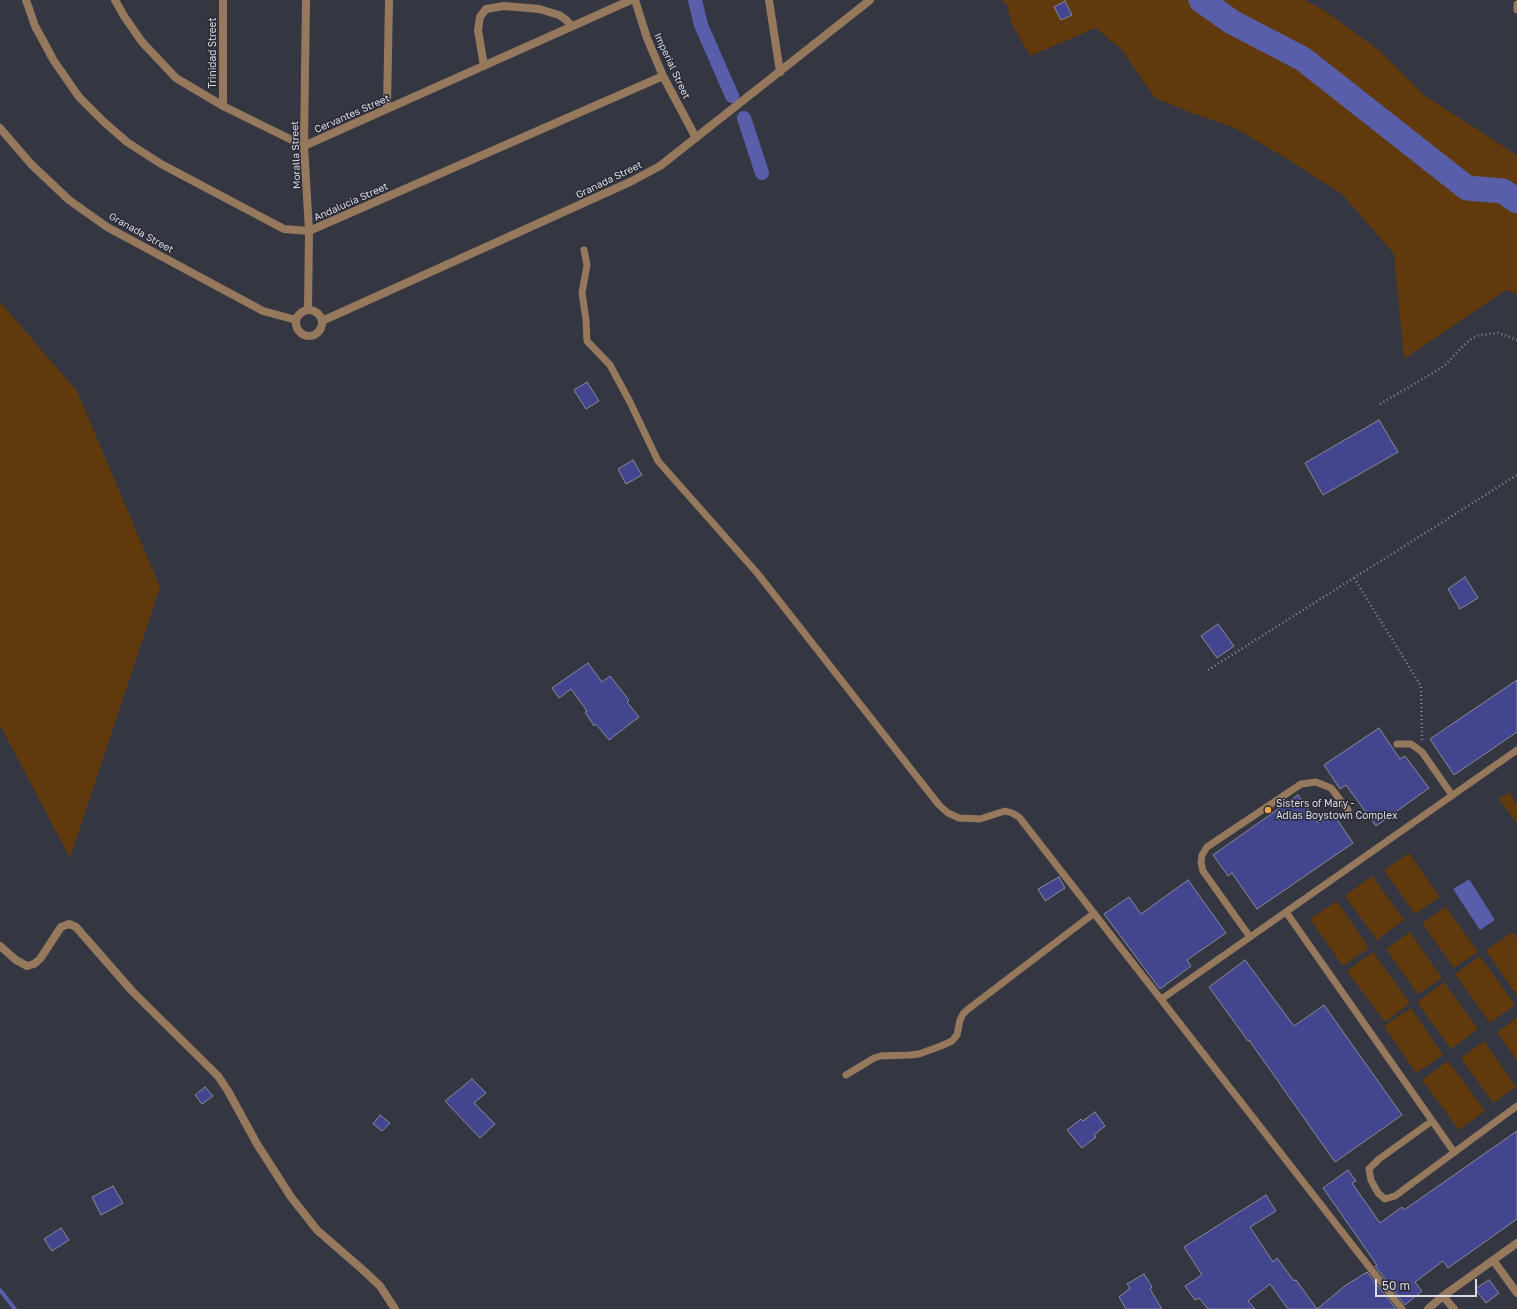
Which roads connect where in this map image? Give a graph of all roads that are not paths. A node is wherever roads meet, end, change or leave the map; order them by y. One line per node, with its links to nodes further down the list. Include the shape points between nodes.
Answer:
1 (26, 0): 21 (street, Andalucia Street, via 35,26 54,61 80,97 127,142 161,164 284,229)
2 (115, 0): 16 (street, via 142,42 176,78)
3 (223, 0): 16 (street, Trinidad Street)
4 (306, 0): 20 (street, Moralla Street)
5 (389, 0): 17 (street)
6 (631, 0): 12 (street, Cervantes Street)
7 (635, 0): 15 (street, Imperial Street)
8 (769, 0): 14 (street)
9 (870, 0): 14 (street, Granada Street)
10 (1517, 4): 11 (lane)
11 (1517, 10)
12 (572, 26): 13 (street, Cervantes Street); 13 (street, via 559,15 539,9 504,6 486,9 480,17 478,30)
13 (484, 66): 17 (street, Cervantes Street)
14 (780, 72): 19 (street, Granada Street)
15 (663, 76): 19 (street, Imperial Street); 21 (street, Andalucia Street)
16 (223, 106): 20 (street)
17 (387, 109): 20 (street, Cervantes Street)
18 (0, 128): 24 (street, Granada Street, via 31,164 69,200 107,227 263,311)
19 (696, 138): 25 (street, Granada Street, via 660,166 630,182)
20 (304, 146): 21 (street, Moralla Street)
21 (309, 231): 23 (street, Moralla Street)
22 (584, 250): 31 (lane, via 587,265 582,293 587,341 610,365 658,461 758,574 939,805 948,813 967,819 980,819 1005,811 1012,812)
23 (308, 310): 24 (street, via 300,313); 25 (street, via 319,314)
24 (296, 320): 25 (street, via 299,332 310,336 321,329)
25 (322, 321)
26 (1397, 744): 28 (lane, via 1411,744 1422,752)
27 (1517, 750): 28 (lane)
28 (1452, 795): 30 (lane)
29 (1348, 810): 32 (lane, via 1331,788 1316,782 1301,784 1207,847 1202,855 1203,871)
30 (1286, 912): 32 (lane); 37 (lane)
31 (1093, 914): 35 (lane, via 967,1010 952,1041 919,1054 880,1056); 44 (lane)
32 (1250, 937): 34 (lane)
33 (0, 946): 43 (street, via 27,966 40,960 61,927 69,924 76,927 132,991 218,1076 257,1144 316,1230 380,1286)
34 (1163, 998)
35 (846, 1075)
36 (1517, 1106): 38 (lane)
37 (1432, 1121): 38 (lane); 38 (lane, via 1369,1169 1378,1193 1385,1199 1395,1196)
38 (1454, 1152)
39 (1517, 1243): 40 (street)
40 (1493, 1260): 41 (street); 42 (street)
41 (1517, 1292)
42 (1443, 1296): 45 (street); 46 (street)
43 (395, 1309)
44 (1402, 1309)
45 (1428, 1309)
46 (1454, 1309)

